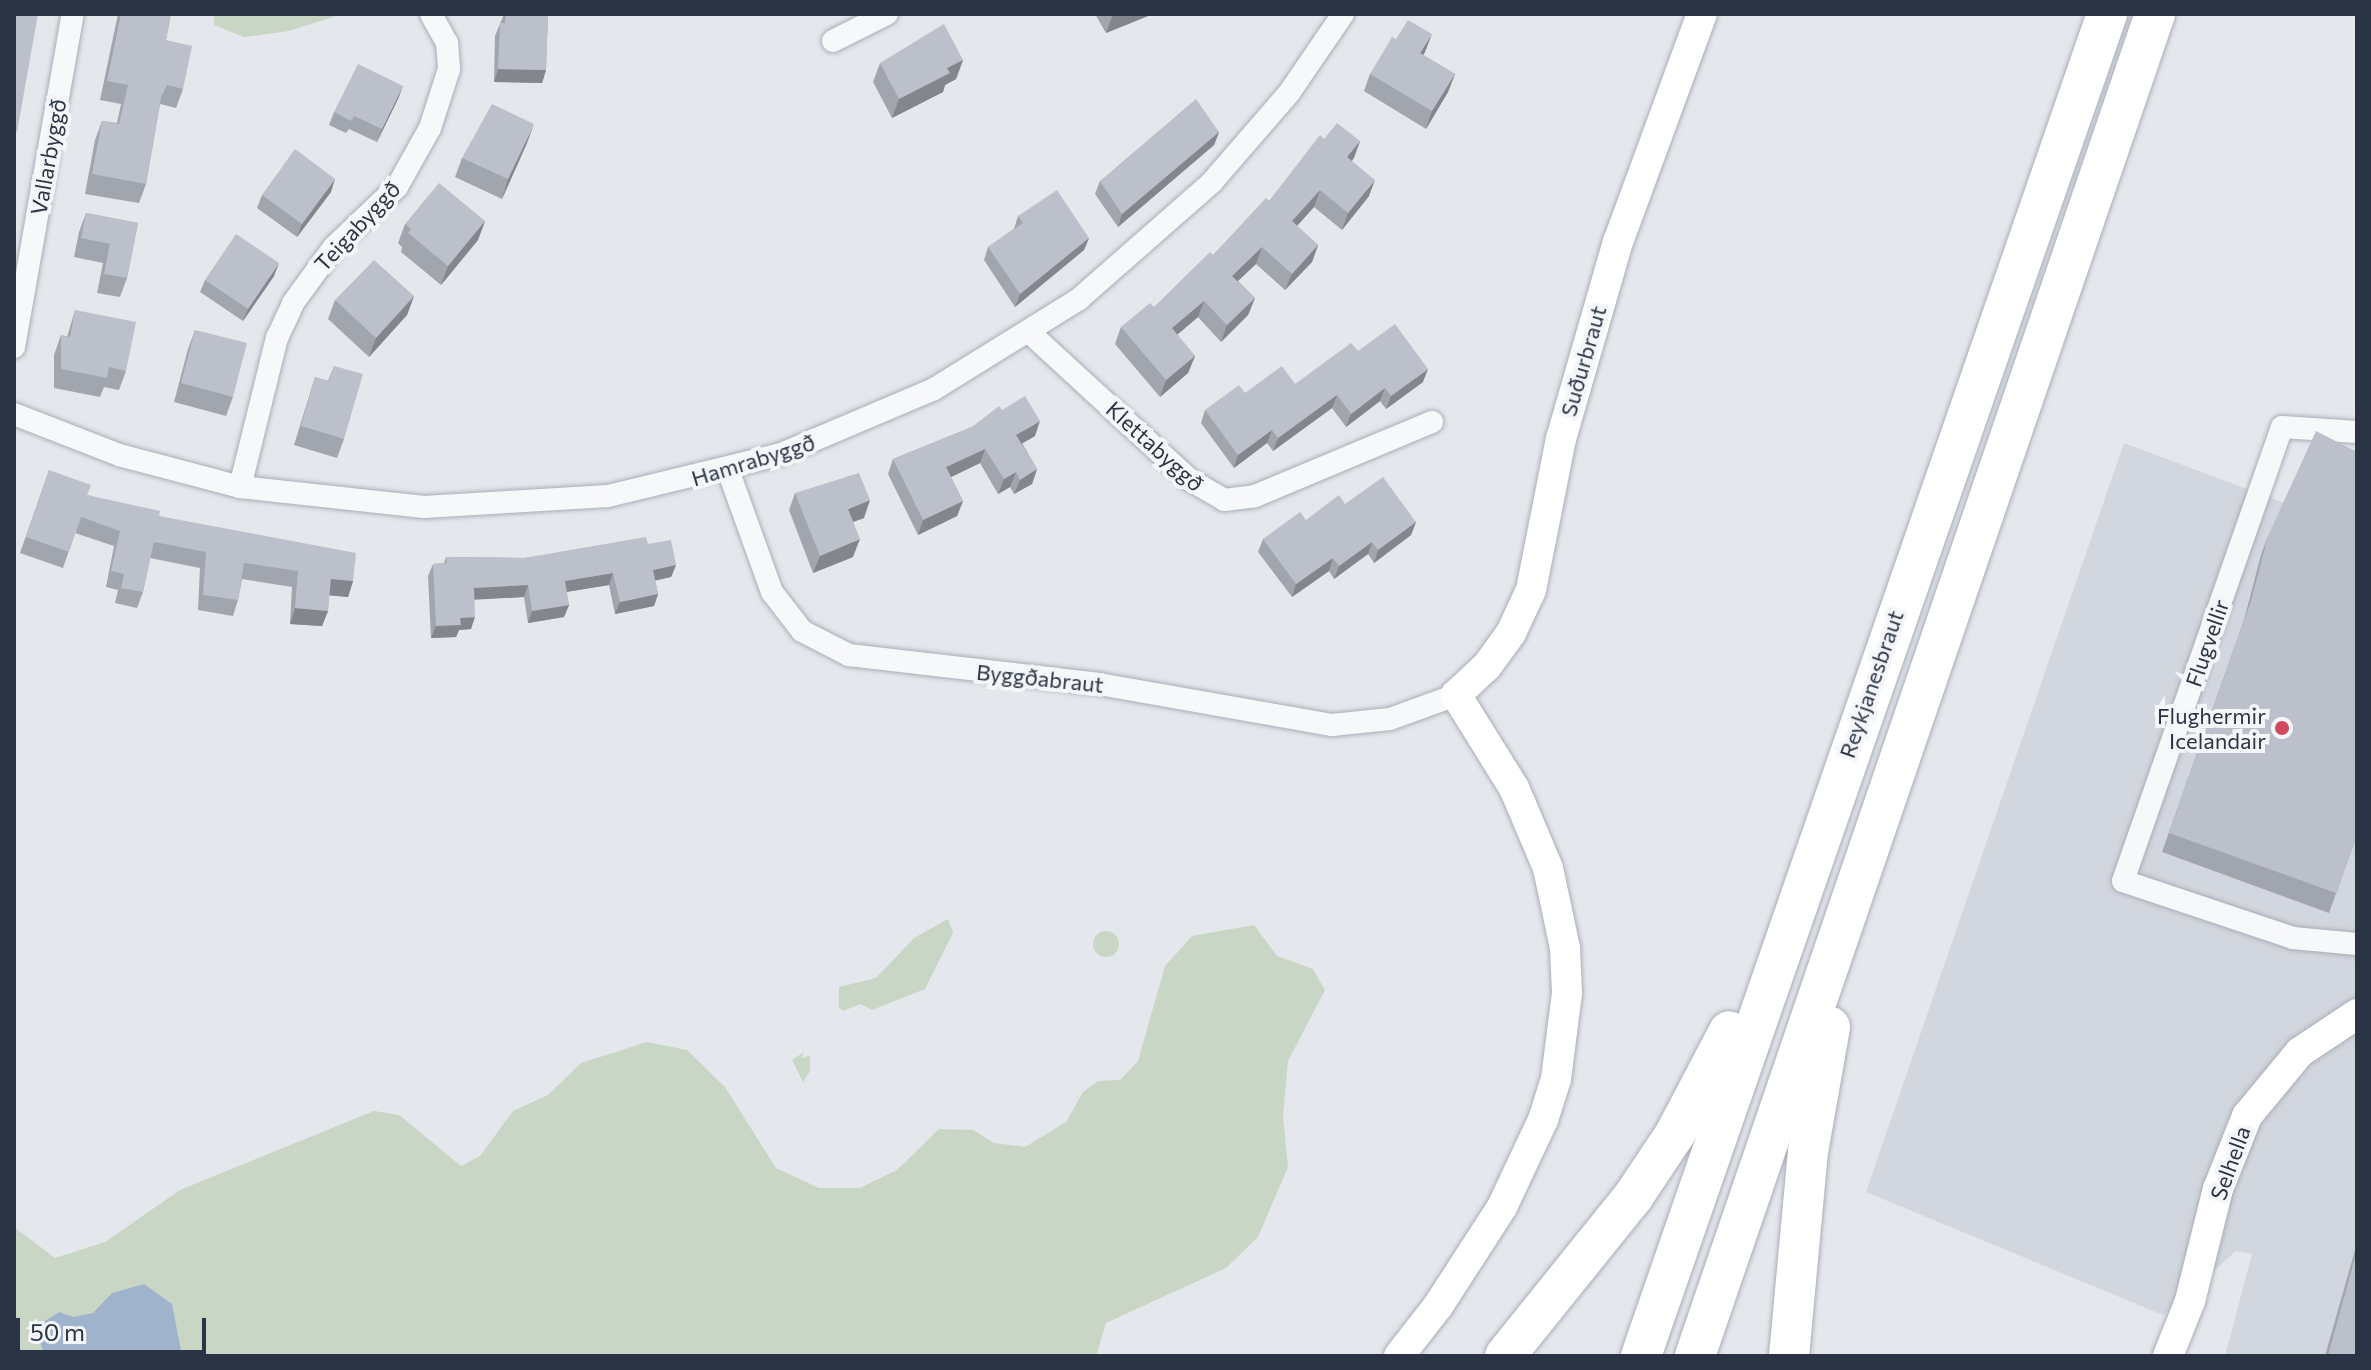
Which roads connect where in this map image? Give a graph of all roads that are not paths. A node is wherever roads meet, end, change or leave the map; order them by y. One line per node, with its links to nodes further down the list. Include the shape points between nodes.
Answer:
1 (73, 14): 10 (street, Vallarbyggð)
2 (431, 14): 16 (street, Teigabyggð, via 447,43 449,69 430,128 397,187 334,247 293,303 277,338)
3 (887, 14): 8 (street)
4 (1343, 14): 9 (street, Hamrabyggð, via 1289,93 1212,182 1125,263)
5 (1702, 14): 18 (street, Suðurbraut, via 1603,292 1561,439 1531,590 1495,655)
6 (2107, 14): 17 (highway, Reykjanesbraut)
7 (2155, 14): 11 (highway)
8 (833, 41)
9 (1030, 333): 13 (street, Klettabyggð, via 1190,480 1224,500 1255,496); 15 (street, Hamrabyggð, via 884,413)
10 (14, 347)
11 (2018, 412): 25 (highway); 26 (highway, via 1983,568 1825,1043 1808,1152)
12 (14, 414): 16 (street, Hamrabyggð, via 119,455)
13 (1432, 422)
14 (2357, 432): 20 (street, Flugvellir, via 2282,427 2123,881 2293,938)
15 (728, 470): 16 (street, Hamrabyggð, via 608,496 485,507 362,504); 18 (street, Byggðabraut, via 772,592 802,631 849,655 1099,684 1332,725 1390,719)
16 (240, 487)
17 (1930, 513): 23 (highway, via 1843,711 1750,982 1712,1069 1633,1197); 24 (highway, Reykjanesbraut)
18 (1456, 695): 22 (street, via 1514,788 1548,868 1565,948 1564,1038 1543,1120 1502,1207)
19 (2357, 931): 20 (street, Flugvellir)
20 (2357, 942)
21 (2357, 1014): 27 (street, Selhella, via 2300,1052 2247,1116 2218,1189 2190,1301)
22 (1399, 1356)
23 (1505, 1356)
24 (1641, 1356)
25 (1695, 1356)
26 (1789, 1356)
27 (2168, 1356)

